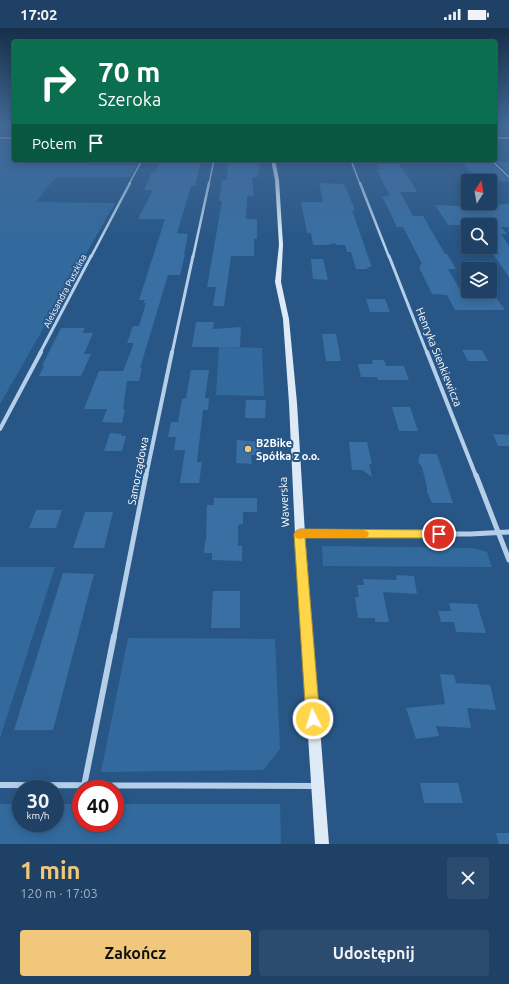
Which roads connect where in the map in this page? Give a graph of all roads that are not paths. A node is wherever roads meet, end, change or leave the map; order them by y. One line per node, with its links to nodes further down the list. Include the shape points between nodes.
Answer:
1 (139, 165): 9 (street, Aleksandra Puszkina)
2 (213, 165): 14 (street, Samorządowa, via 154,436)
3 (274, 165): 12 (street, Wawerska, via 281,245 278,282 286,319)
4 (353, 165): 10 (street, Henryka Sienkiewicza)
5 (496, 165): 6 (street)
6 (504, 173): 7 (street); 8 (street)
7 (509, 173)
8 (509, 177)
9 (0, 429)
10 (499, 532): 11 (street); 12 (street); 13 (street, Henryka Sienkiewicza)
11 (509, 532)
12 (300, 534): 18 (street, Wawerska)
13 (509, 560)
14 (85, 780)
15 (0, 785): 16 (street)
16 (72, 786)
17 (124, 786): 18 (street)
18 (317, 786): 19 (street, Wawerska)
19 (322, 844)

